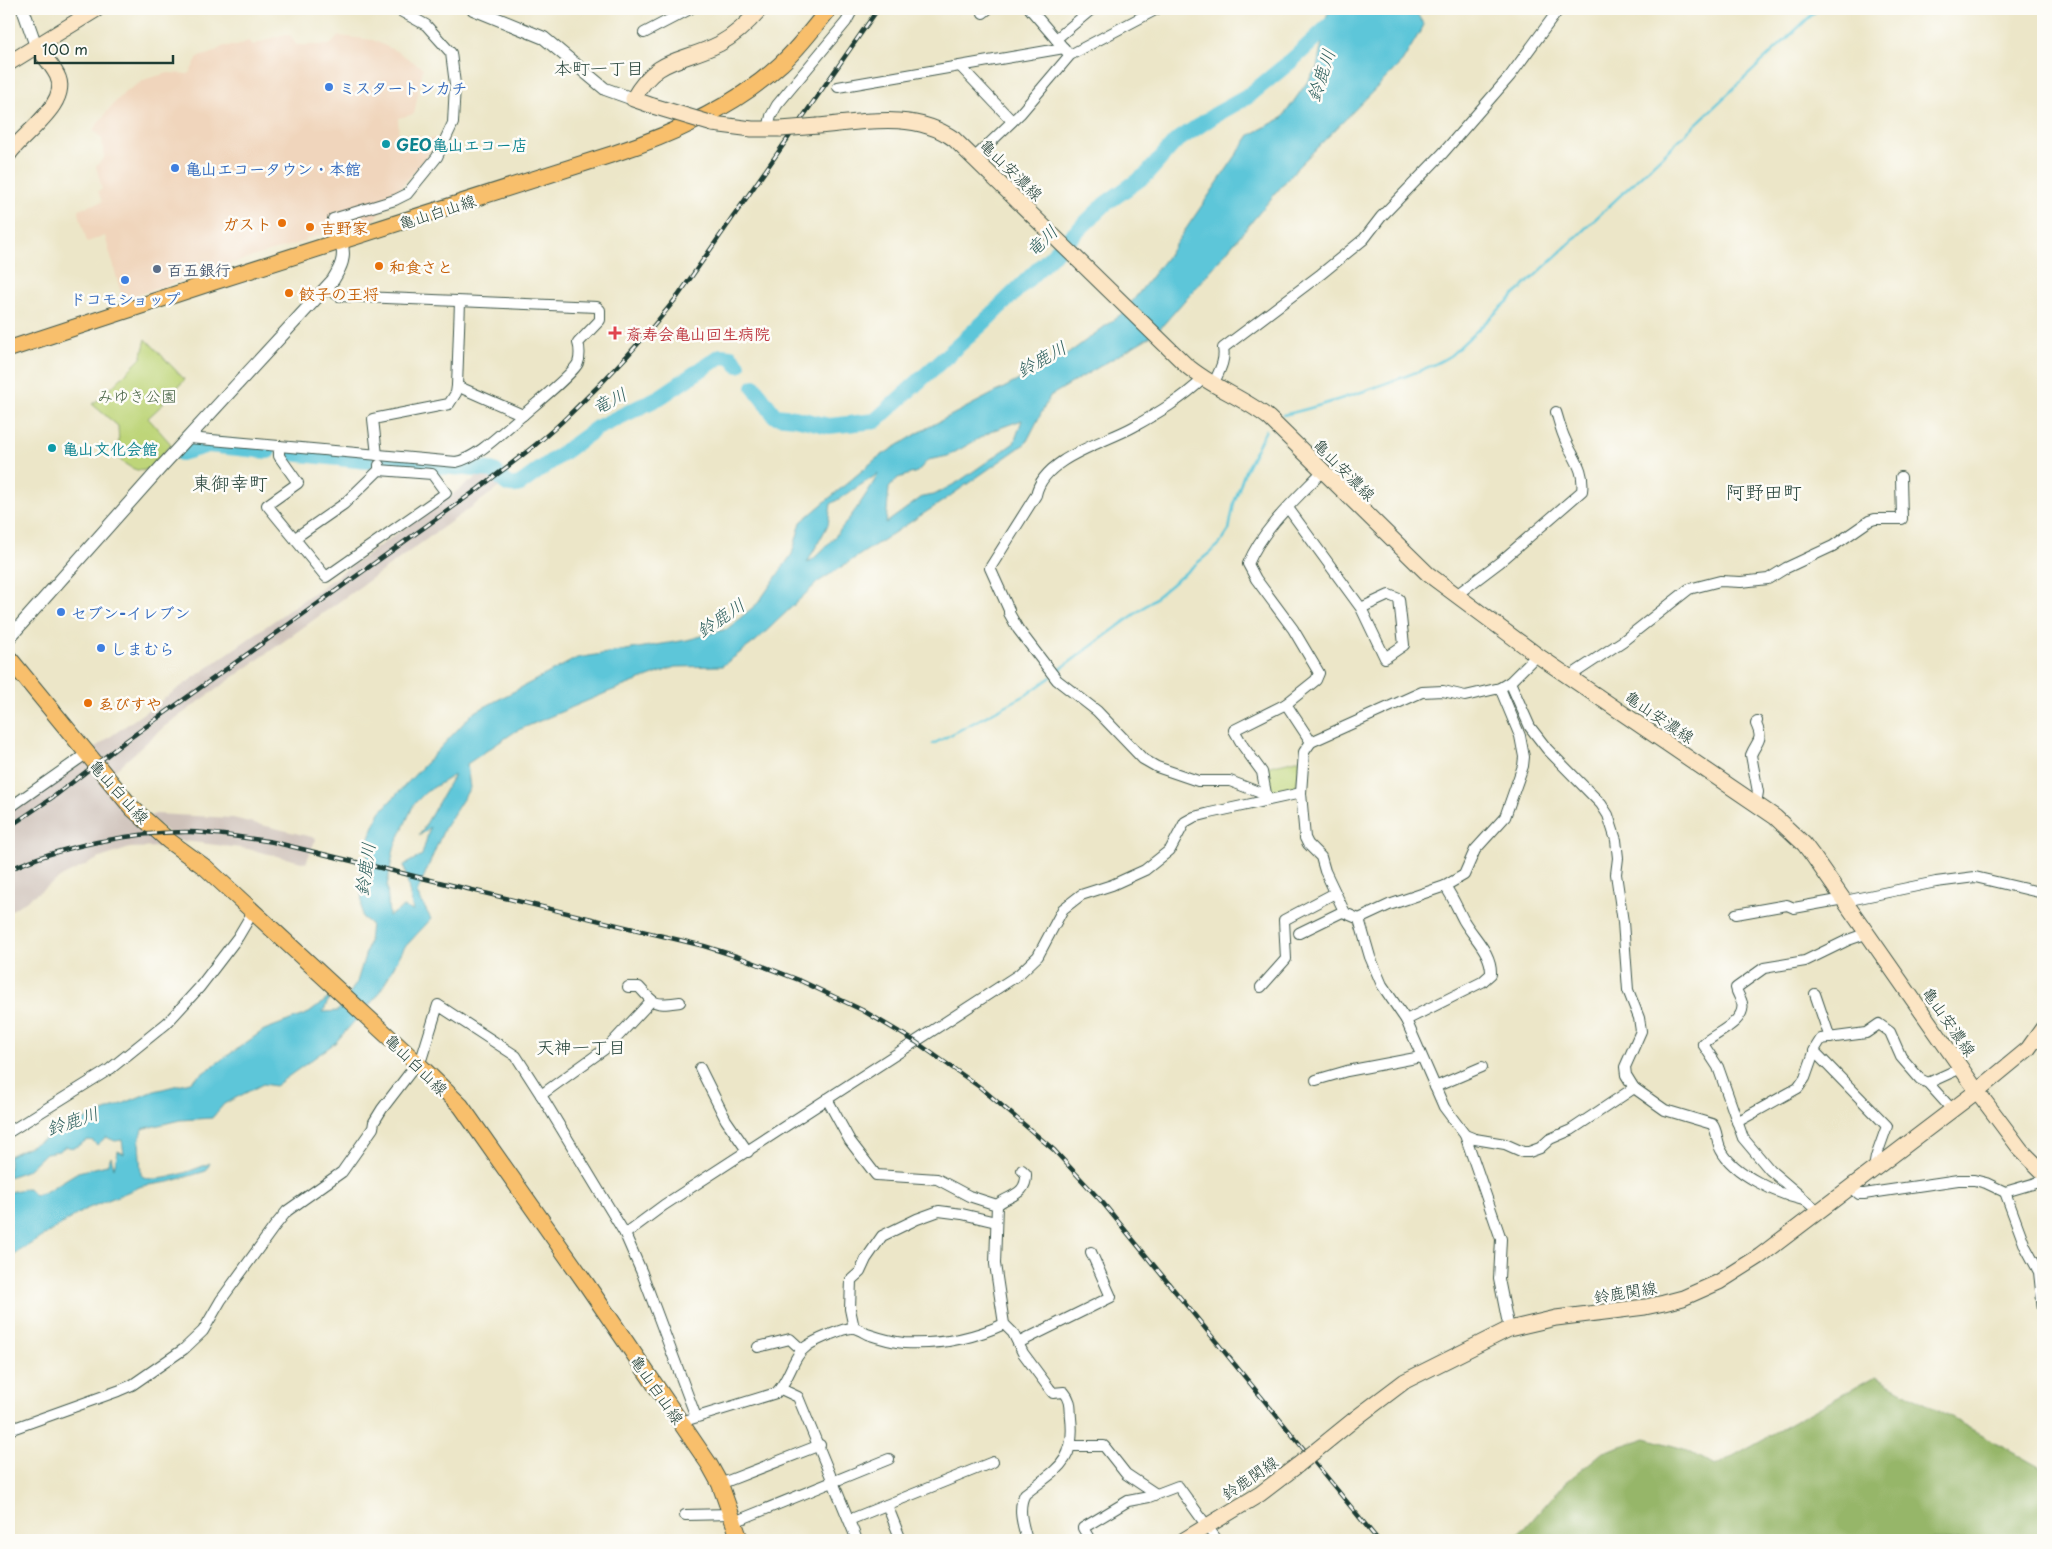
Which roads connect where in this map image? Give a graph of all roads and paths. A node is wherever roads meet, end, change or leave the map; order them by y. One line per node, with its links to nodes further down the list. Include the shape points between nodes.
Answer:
1 (23, 9): 15 (street)
2 (97, 9): 15 (main road)
3 (397, 9): 25 (street, via 426,25 451,53 455,84 453,124 437,158 407,194 333,220)
4 (473, 9): 20 (street, via 544,38 605,89)
5 (690, 9): 13 (street)
6 (760, 9): 20 (main road, via 731,37 666,64 648,76)
7 (829, 9): 25 (main road, 亀山白山線, via 782,64 736,98 664,136)
8 (853, 9): 22 (street, via 846,22 777,105 771,116)
9 (1030, 9): 14 (street)
10 (1092, 9): 14 (street)
11 (1157, 9): 16 (street)
12 (1559, 9): 29 (street, via 1510,76 1364,239 1223,348 1223,361)
13 (644, 32)
14 (1056, 39): 16 (street)
15 (36, 46): 17 (main road); 23 (main road, via 57,75 60,82 58,96 49,112)
16 (1067, 52): 18 (street); 21 (street, via 1056,73)
17 (9, 63)
18 (960, 66): 19 (street); 21 (street)
19 (838, 87)
20 (633, 99): 22 (main road, 亀山安濃線, bridge, via 713,124)
21 (1012, 120): 24 (street)
22 (775, 129): 24 (main road, 亀山安濃線, bridge, via 896,120 916,122 946,133)
23 (9, 154)
24 (977, 160): 29 (main road, 亀山安濃線, via 1186,365)
25 (341, 242): 26 (street, via 344,251 342,264); 28 (main road, 亀山白山線)
26 (326, 288): 27 (street, via 339,296); 33 (street)
27 (460, 302): 30 (street); 32 (street, via 600,310 600,320 578,344 578,363)
28 (9, 349)
29 (1208, 382): 37 (main road, 亀山安濃線, via 1254,406); 54 (street, via 1153,416 1061,462 1040,484 990,568 1013,621 1054,675 1097,711 1142,759 1198,781 1230,781)
30 (457, 386): 32 (street); 35 (street, via 449,404 373,419)
31 (1556, 412): 41 (street, via 1565,440 1580,466 1582,491)
32 (523, 415): 35 (street, via 465,461)
33 (188, 438): 34 (street); 43 (street)
34 (279, 446): 35 (street); 40 (street, via 279,456 298,482 267,505)
35 (379, 455): 36 (street)
36 (379, 470): 40 (street, via 344,504); 40 (street, via 432,474 446,493 326,577)
37 (1322, 471): 39 (street); 41 (main road, 亀山安濃線, via 1404,552)
38 (1901, 477): 46 (street, via 1902,519 1869,521 1833,546 1768,579 1720,581 1689,589 1623,641)
39 (1288, 508): 42 (street); 49 (street, via 1254,550 1248,564 1319,673 1316,680)
40 (294, 538)
41 (1455, 596): 44 (main road, 亀山安濃線)
42 (1361, 608): 42 (street, via 1385,658 1404,645 1399,599 1389,595)
43 (9, 638)
44 (1537, 655): 46 (main road, 亀山安濃線); 47 (street)
45 (9, 658): 52 (main road, 亀山白山線)
46 (1570, 676): 55 (main road, 亀山安濃線)
47 (1510, 682): 48 (street); 84 (street, via 1530,727 1601,804 1616,840 1616,874 1628,990 1642,1031 1625,1066)
48 (1500, 688): 51 (street, via 1465,696 1443,691 1422,692); 57 (street, via 1523,746 1523,766 1505,817 1475,850 1464,876)
49 (1286, 704): 51 (street); 54 (street, via 1234,730 1262,772)
50 (1757, 721): 55 (street, via 1760,740 1751,755 1758,792)
51 (1311, 742): 53 (street, via 1304,752)
52 (86, 754): 56 (street); 62 (main road, 亀山白山線, via 136,813 206,868)
53 (1302, 793): 54 (street); 58 (street, via 1305,838 1321,857)
54 (1267, 797): 87 (street, via 1185,822 1170,850 1145,870 1081,896 1063,909 1038,956 1018,975)
55 (1756, 804): 60 (main road, 亀山安濃線, via 1804,844)
56 (9, 808)
57 (1445, 886): 64 (street); 72 (street, via 1491,963 1491,974 1482,982)
58 (1335, 893): 61 (street); 68 (street, via 1284,920 1286,959)
59 (2043, 893): 60 (street, via 1975,877)
60 (1845, 900): 63 (street); 66 (main road, 亀山安濃線)
61 (1344, 911): 64 (street); 65 (street)
62 (256, 913): 77 (main road, 亀山白山線); 90 (street, via 199,988 167,1023 110,1069)
63 (1736, 914)
64 (1359, 919): 72 (street, via 1382,985)
65 (1299, 933)
66 (1868, 933): 80 (main road, 亀山安濃線); 89 (street, via 1805,961 1764,968 1736,988 1742,1011 1732,1024 1703,1044 1718,1067)
67 (628, 987): 70 (street, via 639,987)
68 (1261, 987)
69 (1815, 994): 74 (street)
70 (651, 1001): 71 (street, via 658,1004); 86 (street, via 609,1046)
71 (680, 1002)
72 (1406, 1020): 76 (street)
73 (2043, 1028): 85 (main road, 鈴鹿関線, via 2028,1049)
74 (1830, 1038): 75 (street, via 1821,1039); 82 (street, via 1866,1033 1879,1024 1890,1032 1901,1057 1920,1079)
75 (1814, 1051): 89 (street, via 1798,1088); 93 (street, via 1887,1126)
76 (1421, 1057): 81 (street); 83 (street)
77 (415, 1061): 86 (street, via 422,1057 438,1005 516,1056); 113 (main road, 亀山白山線, via 461,1106); 114 (street, via 342,1172 287,1211 251,1257 203,1331 184,1349 118,1392)
78 (1482, 1067): 83 (street)
79 (700, 1068): 92 (street, via 726,1120)
80 (1962, 1068): 82 (street); 85 (main road, 亀山安濃線)
81 (1316, 1080)
82 (1928, 1083): 88 (street)
83 (1435, 1086): 91 (street, via 1448,1113)
84 (1634, 1088): 91 (street, via 1571,1130 1529,1152); 99 (street, via 1665,1110 1712,1124 1721,1150 1739,1169 1778,1192)
85 (1977, 1091): 93 (main road, 鈴鹿関線); 95 (main road, 亀山安濃線, via 2021,1150)
86 (541, 1095): 103 (street)
87 (827, 1100): 92 (street); 100 (street, via 850,1141 876,1175 937,1179 969,1196)
88 (1947, 1104)
89 (1737, 1122): 99 (street, via 1752,1152)
90 (9, 1132)
91 (1465, 1135): 108 (street, via 1501,1239 1499,1279)
92 (748, 1152): 103 (street)
93 (1874, 1168): 97 (main road, 鈴鹿関線)
94 (1022, 1170): 100 (street, via 1026,1178 1019,1192)
95 (2043, 1172)
96 (2043, 1181): 98 (street)
97 (1850, 1186): 98 (street, via 1864,1194 1974,1180); 101 (main road, 鈴鹿関線)
98 (2005, 1192): 105 (street, via 2025,1246 2039,1272)
99 (1806, 1200): 101 (street)
100 (997, 1205): 102 (street)
101 (1818, 1211): 108 (main road, 鈴鹿関線, via 1749,1263 1719,1282 1683,1298 1645,1307 1556,1318)
102 (996, 1222): 106 (street, via 995,1264); 107 (street, via 939,1211 882,1236 860,1272 851,1280 850,1309)
103 (625, 1234): 113 (street, via 642,1273)
104 (1091, 1252): 109 (street, via 1110,1297)
105 (2043, 1310)
106 (1004, 1324): 107 (street, via 957,1341 930,1343 895,1342); 109 (street)
107 (854, 1328): 111 (street, via 821,1338)
108 (1510, 1329): 126 (main road, 鈴鹿関線, bridge, via 1406,1380 1260,1494)
109 (1018, 1343): 116 (street, via 1053,1393 1064,1392 1068,1397 1071,1403)
110 (758, 1347): 111 (street, via 790,1339)
111 (802, 1350): 112 (street)
112 (781, 1389): 113 (street, via 770,1396); 115 (street, via 798,1396)
113 (688, 1419): 120 (main road, 亀山白山線)
114 (9, 1430)
115 (820, 1445): 119 (street); 120 (street)
116 (1071, 1446): 121 (street, via 1104,1446 1126,1474); 130 (street, via 1059,1467 1022,1498)
117 (889, 1459): 119 (street)
118 (993, 1462): 122 (street)
119 (834, 1481): 124 (street); 125 (street)
120 (720, 1484): 124 (main road, 亀山白山線)
121 (1156, 1494): 126 (street, via 1178,1486); 131 (street, via 1128,1501 1083,1528)
122 (886, 1505): 125 (street); 129 (street)
123 (686, 1515): 124 (street)
124 (733, 1518): 127 (main road, 亀山白山線)
125 (849, 1520): 128 (street)
126 (1206, 1526): 132 (main road, 鈴鹿関線); 133 (street)
127 (740, 1540)
128 (858, 1540)
129 (901, 1540)
130 (1027, 1540)
131 (1090, 1540)
132 (1184, 1540)
133 (1217, 1540)

